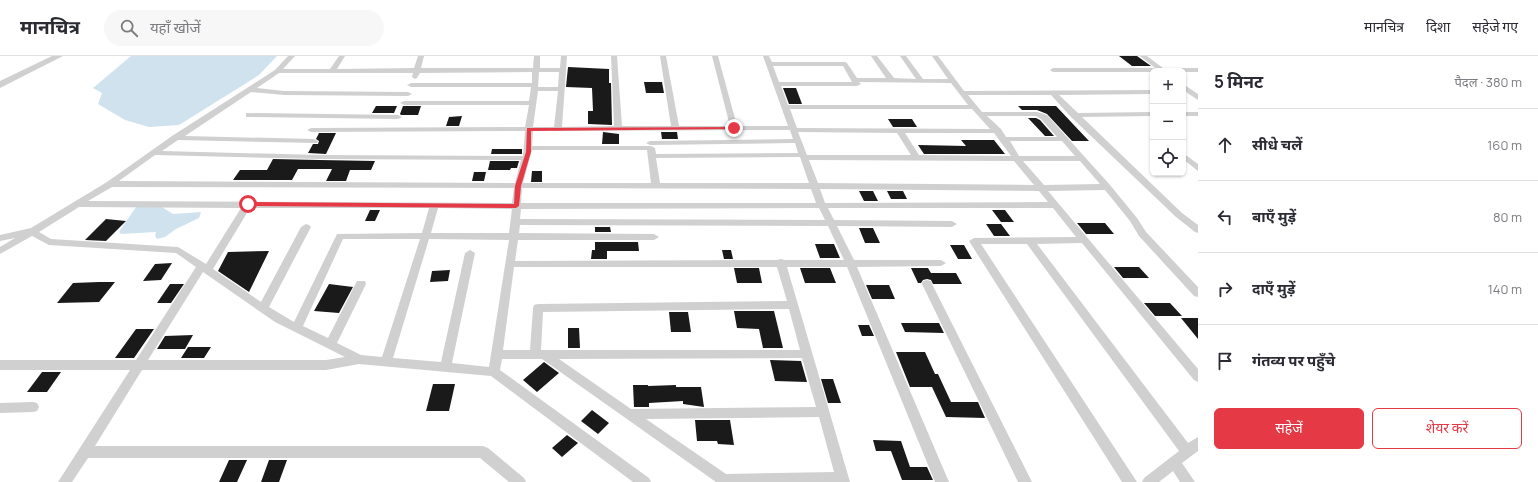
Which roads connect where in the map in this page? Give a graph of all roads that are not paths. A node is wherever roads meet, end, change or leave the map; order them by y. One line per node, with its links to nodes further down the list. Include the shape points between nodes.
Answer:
1 (41, 56): 26 (street)
2 (59, 56): 32 (street)
3 (292, 56): 23 (street)
4 (342, 56): 24 (street)
5 (421, 56): 25 (street)
6 (537, 56): 17 (street)
7 (564, 56): 18 (street)
8 (614, 56): 58 (street)
9 (663, 56): 55 (street)
10 (715, 56): 56 (street)
11 (874, 56): 28 (street)
12 (903, 56): 29 (street)
13 (934, 56): 30 (street)
14 (1143, 56): 16 (street)
15 (768, 60): 27 (street, via 845,64); 31 (street)
16 (1160, 68)
17 (536, 70): 18 (street); 25 (street); 34 (street)
18 (563, 70): 36 (street)
19 (1053, 70): 20 (street)
20 (1150, 70)
21 (1186, 70): 22 (street)
22 (1198, 70)
23 (277, 71): 24 (street); 37 (street)
24 (332, 71): 25 (street)
25 (417, 72): 33 (street)
26 (0, 76)
27 (854, 80): 28 (street); 31 (street, via 857,84)
28 (892, 81): 29 (street)
29 (922, 81): 30 (street)
30 (954, 81): 38 (street)
31 (777, 84): 46 (street)
32 (0, 85)
33 (411, 85): 34 (street); 42 (street)
34 (535, 87): 36 (street); 45 (street)
35 (1186, 88): 41 (street)
36 (562, 89): 62 (street)
37 (250, 90): 42 (street, via 284,93); 65 (street)
38 (963, 92): 39 (street); 47 (street)
39 (1052, 92): 40 (street); 52 (street)
40 (1150, 92)
41 (1195, 93): 43 (street)
42 (408, 94): 44 (street)
43 (1198, 98)
44 (404, 103): 45 (street); 53 (street)
45 (532, 103): 57 (street)
46 (785, 107): 47 (street); 59 (street)
47 (977, 110): 64 (street); 66 (street, via 1037,114 1044,117)
48 (1150, 114): 52 (street)
49 (1186, 114): 50 (street)
50 (1198, 114)
51 (249, 115): 53 (street)
52 (1074, 115): 95 (street)
53 (398, 117): 61 (street)
54 (648, 128): 55 (street); 58 (street); 70 (street)
55 (675, 128): 56 (street)
56 (734, 128): 59 (street)
57 (529, 129): 61 (street); 62 (street); 69 (street)
58 (618, 129): 62 (street)
59 (794, 129): 63 (street); 68 (street)
60 (311, 130): 61 (street)
61 (392, 130)
62 (558, 130)
63 (900, 131): 64 (street); 74 (street)
64 (1001, 135): 66 (street); 76 (street)
65 (175, 138): 67 (street); 71 (street)
66 (1064, 139): 77 (street)
67 (314, 141)
68 (798, 141): 70 (street); 72 (street)
69 (529, 148): 70 (street); 73 (street)
70 (651, 149): 72 (street); 81 (street)
71 (153, 153): 73 (street); 79 (street)
72 (804, 156): 74 (street); 82 (street)
73 (527, 158): 80 (street)
74 (917, 158): 76 (street)
75 (1186, 158): 78 (street)
76 (1017, 159): 77 (street); 84 (street)
77 (1082, 159): 83 (street)
78 (1198, 168)
79 (110, 184): 80 (street); 85 (street)
80 (518, 186): 81 (street); 89 (street)
81 (656, 186): 82 (street)
82 (815, 186): 84 (street); 90 (street)
83 (1107, 187): 84 (street); 112 (street, via 1142,234)
84 (1041, 188): 88 (street)
85 (79, 204): 86 (street); 96 (street)
86 (248, 204): 87 (street); 109 (street)
87 (435, 205): 89 (street); 97 (street)
88 (1054, 205): 90 (street); 101 (street)
89 (516, 206): 90 (street); 91 (street)
90 (822, 206): 92 (street)
91 (514, 222): 92 (street); 98 (street)
92 (829, 223): 93 (street); 106 (street)
93 (952, 224)
94 (306, 226): 114 (street)
95 (1198, 230)
96 (31, 231): 100 (street); 103 (street); 109 (street, via 50,242 178,250)
97 (424, 236): 98 (street); 115 (street, via 340,236); 121 (street)
98 (514, 236): 99 (street); 108 (street)
99 (654, 237)
100 (0, 238)
101 (1083, 240): 102 (street); 126 (street)
102 (1030, 241): 133 (street); 142 (street, via 974,241)
103 (0, 251)
104 (470, 253): 124 (street)
105 (780, 262): 106 (street); 108 (street); 113 (street)
106 (850, 262): 107 (street); 140 (street)
107 (941, 263)
108 (510, 264): 118 (street)
109 (205, 268): 114 (street); 123 (street)
110 (362, 284): 116 (street)
111 (927, 284): 141 (street)
112 (1198, 293)
113 (793, 305): 117 (street); 119 (street, via 538,308)
114 (264, 308): 115 (street)
115 (297, 328): 116 (street)
116 (330, 345): 120 (street)
117 (808, 354): 119 (street); 129 (street)
118 (496, 355): 119 (street); 125 (street)
119 (539, 355): 130 (street)
120 (359, 359): 121 (street); 123 (street, via 326,365)
121 (386, 362): 124 (street)
122 (0, 365): 123 (street)
123 (139, 365): 132 (street)
124 (445, 368): 125 (street)
125 (494, 372): 139 (street)
126 (1198, 377)
127 (33, 407): 128 (street)
128 (0, 408)
129 (823, 412): 130 (street); 135 (street)
130 (630, 414): 136 (street)
131 (1198, 443): 133 (street)
132 (84, 452): 137 (street); 138 (street, via 483,452)
133 (1187, 452): 134 (street)
134 (1174, 462): 143 (street); 144 (street)
135 (842, 480): 136 (street)
136 (725, 481)
137 (65, 482)
138 (519, 482)
139 (644, 482)
140 (942, 482)
141 (1025, 482)
142 (1130, 482)
143 (1149, 482)
144 (1188, 482)

